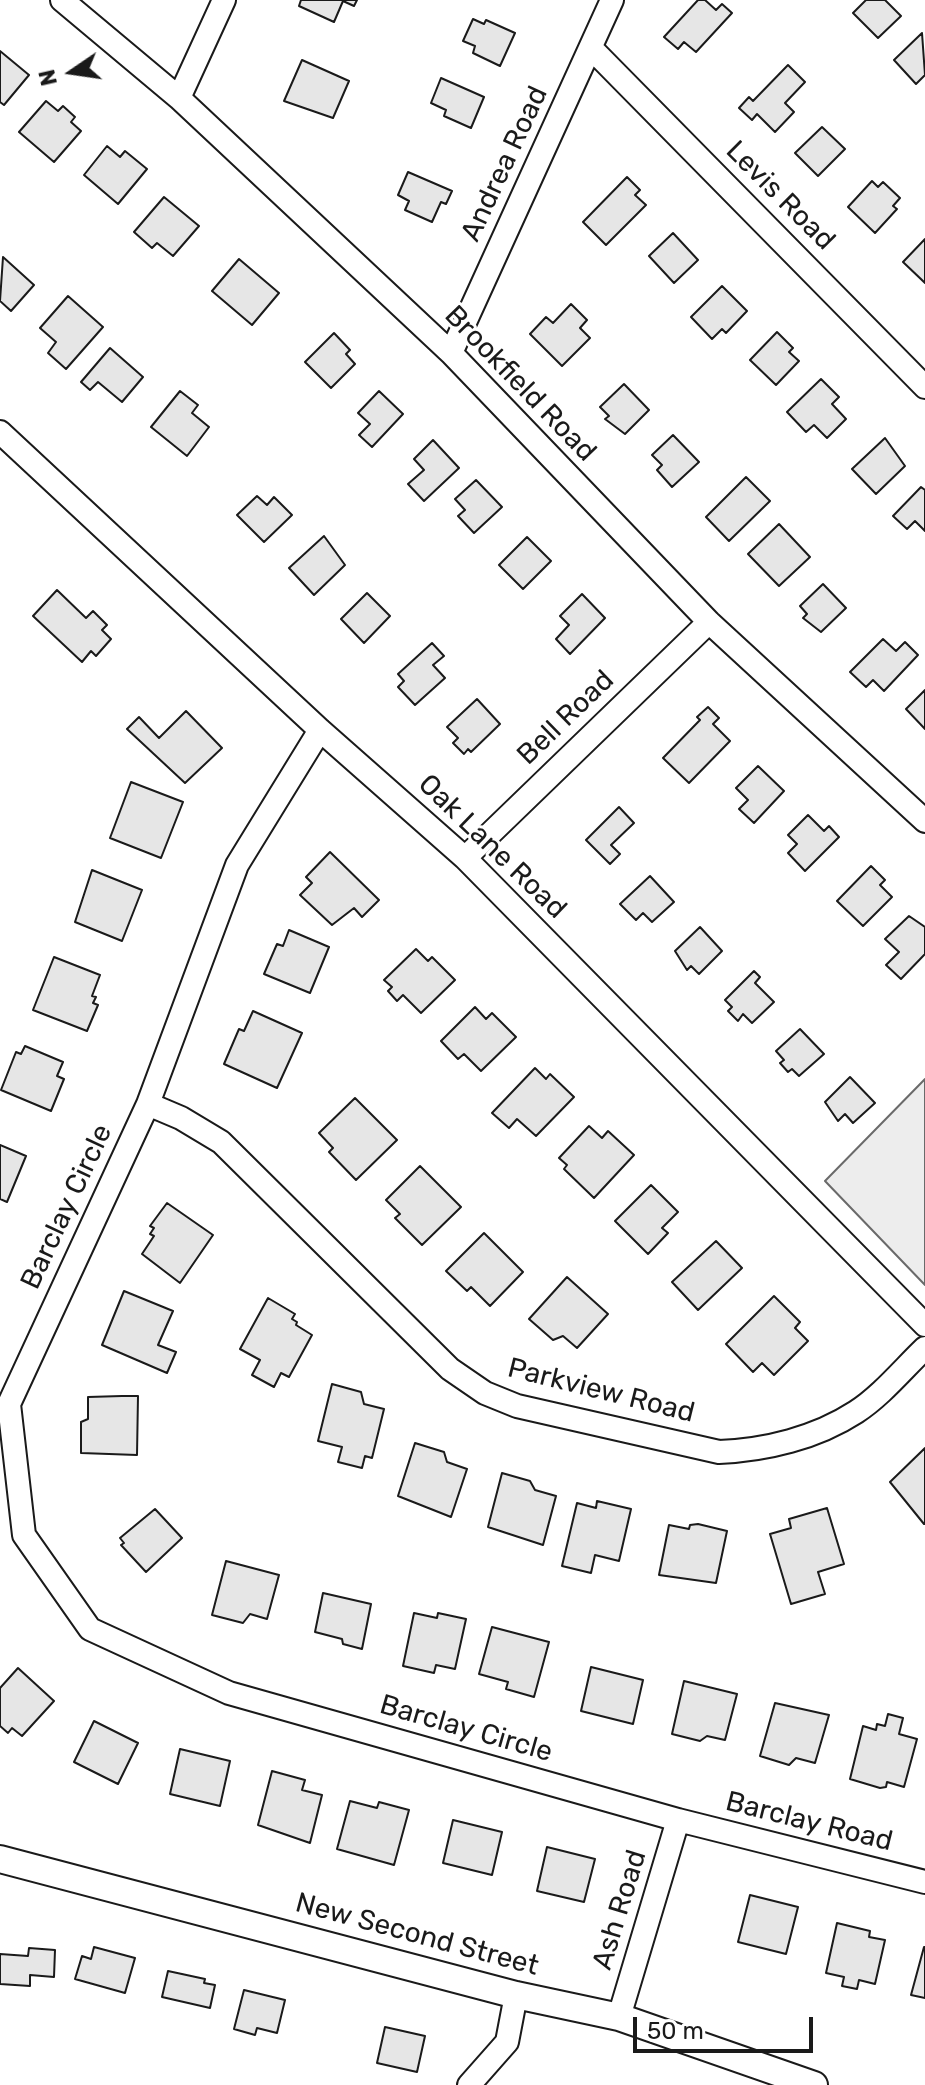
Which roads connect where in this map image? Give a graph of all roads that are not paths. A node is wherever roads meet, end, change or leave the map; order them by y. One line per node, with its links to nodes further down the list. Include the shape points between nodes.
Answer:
1 (62, 0): 5 (street, Brookfield Road)
2 (224, 0): 5 (street)
3 (612, 0): 4 (street, Andrea Road)
4 (591, 48): 6 (street, Andrea Road); 7 (street, Levis Road)
5 (179, 98): 6 (street, Brookfield Road)
6 (451, 353): 9 (street, Brookfield Road)
7 (925, 387)
8 (0, 432): 10 (street, Oak Lane Road)
9 (709, 622): 11 (street, Brookfield Road); 12 (street, Bell Road)
10 (320, 730): 12 (street, Oak Lane Road); 13 (street, Barclay Circle, via 237,865)
11 (925, 821)
12 (465, 858): 14 (street, Oak Lane Road)
13 (148, 1104): 15 (street, Parkview Road, via 221,1142 450,1369 485,1393 517,1406 719,1452 744,1451 806,1437 859,1411); 16 (street, Barclay Circle, via 9,1404 24,1535 90,1629 229,1693)
14 (925, 1325)
15 (925, 1348)
16 (678, 1820): 18 (street, Barclay Road); 20 (street, Ash Road)
17 (0, 1859): 19 (street, New Second Street)
18 (925, 1882)
19 (516, 1995): 20 (street, New Second Street); 21 (street, via 507,2042)
20 (619, 2017): 22 (street, New Second Street)
21 (469, 2085)
22 (814, 2085)

